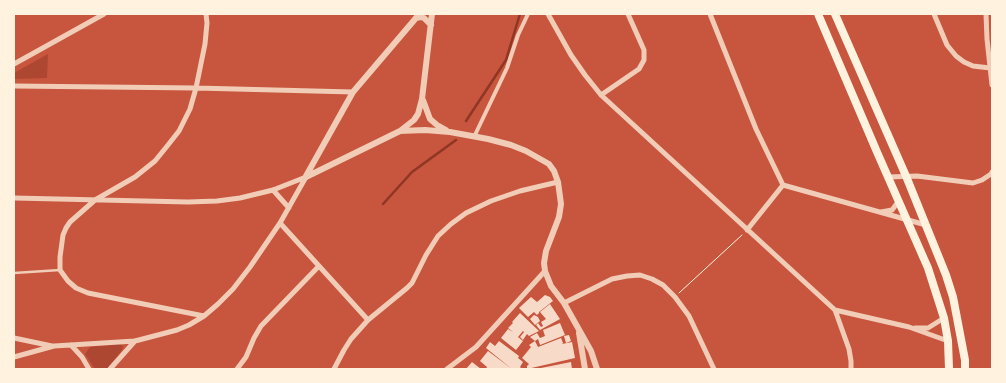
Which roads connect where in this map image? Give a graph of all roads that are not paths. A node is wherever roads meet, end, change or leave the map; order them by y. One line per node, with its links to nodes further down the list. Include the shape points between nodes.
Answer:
1 (104, 14): 14 (street)
2 (206, 14): 18 (street, via 205,44)
3 (432, 14): 13 (street)
4 (528, 14): 24 (street)
5 (548, 14): 20 (street, via 571,55)
6 (628, 14): 20 (street, via 644,50 644,60 639,69)
7 (710, 14): 32 (street, via 756,129)
8 (818, 14): 30 (main road)
9 (834, 14): 28 (main road)
10 (934, 14): 15 (street, via 956,56 973,66)
11 (986, 14): 15 (street)
12 (417, 16): 13 (street); 19 (street)
13 (431, 25): 21 (street)
14 (14, 64)
15 (990, 68): 16 (street)
16 (992, 85)
17 (14, 86): 18 (street)
18 (196, 88): 19 (street); 35 (street, via 179,131 155,161 135,177)
19 (353, 92): 25 (street)
20 (601, 95): 42 (street)
21 (422, 99): 22 (street, via 414,120); 23 (street, via 430,119)
22 (400, 131): 23 (street); 26 (street)
23 (450, 132): 24 (street)
24 (474, 137): 31 (street, via 526,151 549,164)
25 (315, 159): 26 (street); 29 (street)
26 (328, 166): 29 (street)
27 (992, 172): 28 (street, via 973,183)
28 (906, 176): 30 (street); 41 (main road)
29 (306, 177): 33 (street); 37 (street)
30 (888, 177): 36 (main road)
31 (558, 182): 45 (street, via 560,211 546,251); 52 (street, via 490,201 466,213 438,236 412,283)
32 (783, 185): 38 (street); 42 (street)
33 (273, 190): 35 (street, via 217,201); 37 (street)
34 (14, 198): 35 (street)
35 (95, 200): 44 (street, via 66,228)
36 (898, 202): 38 (street, via 892,210); 39 (main road)
37 (289, 208): 40 (street)
38 (878, 212): 39 (street)
39 (906, 220): 41 (street); 51 (main road, via 928,268)
40 (280, 223): 43 (street); 50 (street, via 233,289)
41 (926, 225): 49 (main road, via 946,275)
42 (747, 230): 48 (street)
43 (319, 266): 52 (street); 64 (street, via 261,326)
44 (60, 270): 46 (lane); 50 (street, via 76,288 88,293)
45 (545, 271): 47 (street, via 551,286); 65 (street, via 476,347)
46 (14, 273)
47 (564, 302): 53 (street); 68 (street, via 612,279 640,275 652,279 663,285 690,316)
48 (836, 310): 54 (street); 69 (street, via 849,349)
49 (956, 313): 51 (main road); 71 (main road)
50 (204, 316): 56 (street, via 177,330)
51 (944, 318): 54 (street, via 928,328); 57 (main road)
52 (368, 320): 61 (street, via 352,339)
53 (578, 327): 66 (street); 67 (street)
54 (909, 328): 57 (street)
55 (14, 338): 59 (street)
56 (135, 341): 58 (street); 63 (street)
57 (948, 342): 70 (main road)
58 (71, 345): 59 (street); 62 (street)
59 (54, 346): 60 (street)
60 (14, 357)
61 (337, 368)
62 (90, 369)
63 (110, 369)
64 (237, 369)
65 (447, 369)
66 (585, 369)
67 (597, 369)
68 (714, 369)
69 (851, 369)
70 (949, 369)
71 (965, 369)

